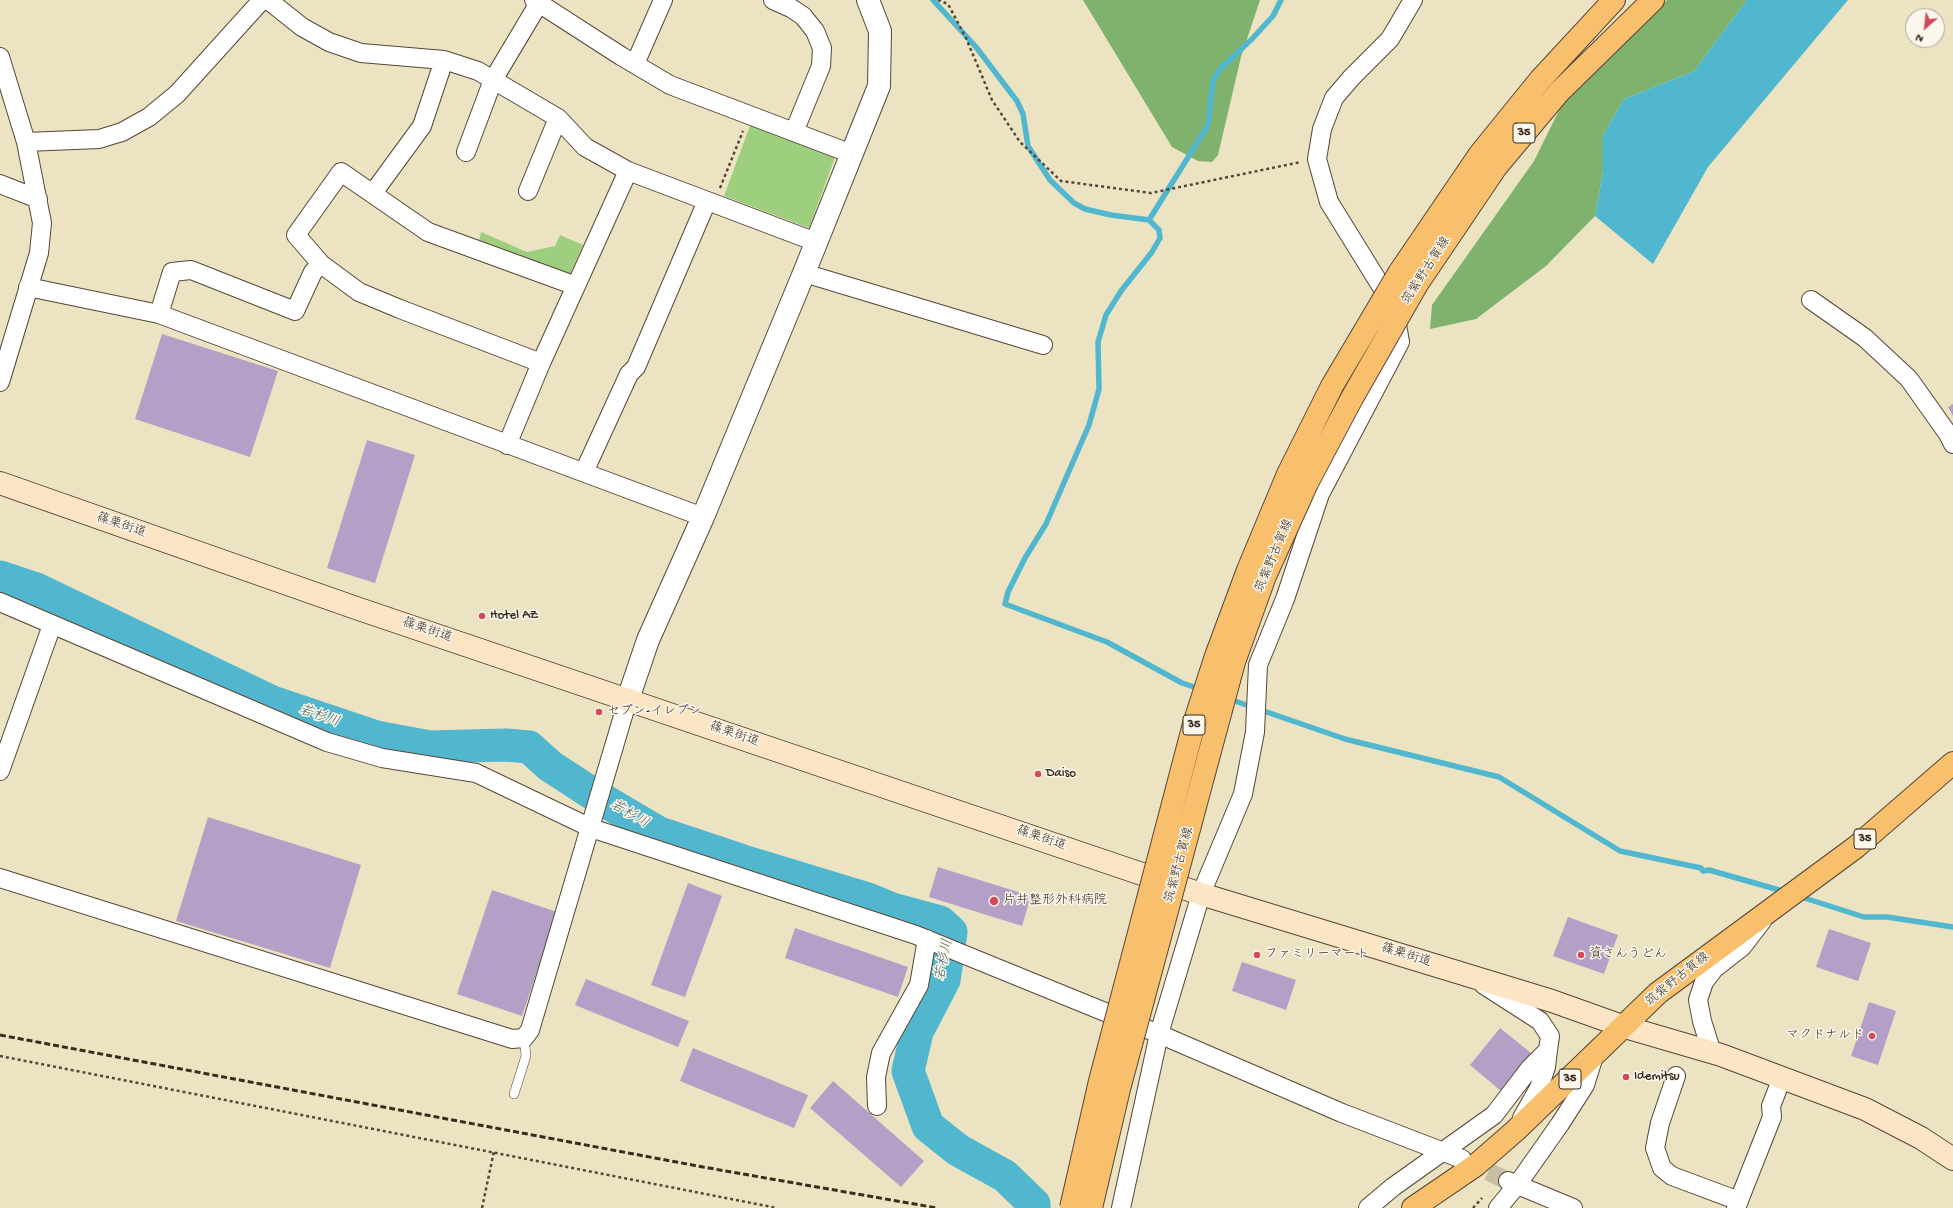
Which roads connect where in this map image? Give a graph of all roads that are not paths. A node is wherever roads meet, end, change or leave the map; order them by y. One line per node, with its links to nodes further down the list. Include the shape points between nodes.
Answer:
1 (262, 0): 16 (street, via 177,94 149,117 122,132 99,139)
2 (268, 0): 11 (street, via 302,27 329,42 361,53)
3 (663, 0): 12 (street)
4 (773, 0): 15 (street, via 803,16 815,31 822,48 821,66)
5 (868, 0): 18 (street, via 880,31 879,86)
6 (1413, 0): 48 (street, via 1390,39 1334,98 1322,129 1317,159 1328,202 1394,307 1400,342 1320,494 1285,599 1258,665 1255,732 1243,794)
7 (1614, 0): 28 (main road, 筑紫野古賀線 / 35, via 1540,80 1480,154)
8 (1653, 0): 28 (main road, 筑紫野古賀線 / 35, via 1559,92)
9 (537, 1): 12 (street); 13 (street)
10 (0, 57): 16 (street)
11 (444, 60): 13 (street, via 478,71); 22 (street, via 422,126)
12 (634, 64): 15 (street, via 670,84)
13 (493, 80): 14 (street); 17 (street)
14 (558, 118): 19 (street, via 585,148); 21 (street)
15 (794, 132): 18 (street)
16 (26, 142): 23 (street)
17 (466, 152)
18 (852, 154): 25 (street)
19 (628, 171): 24 (street); 29 (street)
20 (0, 184): 23 (street)
21 (528, 191)
22 (373, 193): 26 (street, via 341,172 296,235); 29 (street, via 428,232)
23 (38, 199): 30 (street, via 42,223 39,253)
24 (710, 202): 25 (street); 38 (street, via 636,367 629,374)
25 (816, 242): 27 (street)
26 (321, 264): 32 (street, via 313,272 294,310 191,270 172,272); 34 (street, via 359,292)
27 (804, 273): 33 (street); 40 (street)
28 (1408, 278): 68 (main road, 筑紫野古賀線 / 35, bridge, via 1332,386 1288,474 1216,656 1194,724 1116,1021); 69 (main road, 筑紫野古賀線 / 35, bridge, via 1352,398 1307,483 1266,576 1237,655 1119,1089)
29 (576, 286): 34 (street)
30 (28, 287): 32 (street); 35 (street)
31 (1811, 300): 36 (street, via 1865,338 1909,379)
32 (159, 314): 37 (street)
33 (1043, 345)
34 (540, 363): 37 (street)
35 (0, 382)
36 (1953, 444)
37 (507, 445): 38 (street)
38 (584, 472): 40 (street)
39 (0, 484): 43 (main road, 篠栗街道, via 356,608)
40 (703, 517): 43 (street, via 648,640)
41 (0, 602): 42 (street)
42 (52, 625): 45 (street); 46 (street, via 327,742 382,758 476,773)
43 (628, 698): 46 (street); 48 (main road, 篠栗街道)
44 (1953, 763): 49 (main road, 筑紫野古賀線 / 35, via 1856,847)
45 (0, 771)
46 (591, 828): 50 (street); 54 (street, via 530,1030)
47 (0, 878): 54 (street, via 512,1039)
48 (1201, 894): 51 (main road, 篠栗街道); 53 (street)
49 (1772, 908): 52 (main road, 筑紫野古賀線 / 35, via 1658,993); 56 (street, via 1742,947 1714,969 1704,982 1698,1000)
50 (927, 939): 53 (street); 61 (street, via 919,985 881,1053 876,1077)
51 (1471, 976): 52 (main road, 篠栗街道); 55 (street, via 1540,1021 1550,1036)
52 (1625, 1027): 56 (main road, 篠栗街道); 57 (main road, 筑紫野古賀線 / 35)
53 (1159, 1034): 63 (street, via 1342,1113); 70 (street)
54 (524, 1038): 60 (lane, via 526,1056)
55 (1548, 1050): 62 (street, via 1539,1088); 63 (street, via 1530,1068 1494,1115)
56 (1712, 1053): 59 (main road, 篠栗街道)
57 (1594, 1056): 62 (main road, 筑紫野古賀線 / 35); 66 (street, via 1585,1085 1560,1124)
58 (1676, 1076): 67 (street, via 1660,1123 1655,1148 1662,1168 1672,1176)
59 (1782, 1078): 65 (main road, 篠栗街道, via 1865,1108 1921,1138); 67 (street, via 1772,1106 1772,1117)
60 (514, 1094)
61 (877, 1106)
62 (1515, 1131): 72 (main road, 筑紫野古賀線 / 35, via 1476,1165)
63 (1445, 1151): 64 (street); 71 (street, via 1393,1187)
64 (1462, 1159)
65 (1953, 1159)
66 (1511, 1183): 73 (street); 74 (street)
67 (1738, 1204)
68 (1071, 1208)
69 (1091, 1208)
70 (1121, 1208)
71 (1368, 1208)
72 (1413, 1208)
73 (1498, 1208)
74 (1573, 1208)

